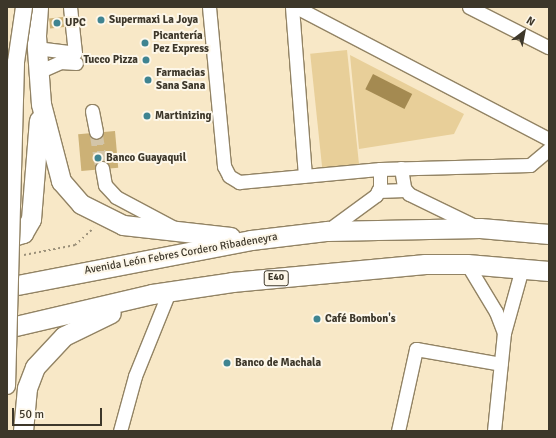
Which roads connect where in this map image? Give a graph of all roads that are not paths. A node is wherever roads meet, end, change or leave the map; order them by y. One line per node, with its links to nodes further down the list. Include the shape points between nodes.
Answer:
1 (24, 7): 39 (main road, bridge, via 16,62)
2 (38, 7): 8 (highway)
3 (70, 7): 10 (street)
4 (209, 7): 20 (street, via 224,166 229,176 239,182)
5 (292, 7): 20 (street)
6 (296, 7): 15 (street)
7 (469, 7): 9 (street)
8 (36, 48): 10 (street); 11 (highway)
9 (549, 48)
10 (76, 58): 11 (street)
11 (38, 72): 12 (highway)
12 (41, 104): 25 (highway, via 57,173 81,204 123,225); 27 (highway, via 31,219 23,233)
13 (92, 111): 14 (street)
14 (96, 132)
15 (549, 138)
16 (549, 149): 18 (street, via 530,165)
17 (102, 168): 25 (street, via 105,185 116,197)
18 (401, 168): 19 (street); 21 (street)
19 (380, 169): 20 (street); 22 (street)
20 (305, 176)
21 (405, 190): 22 (street); 23 (street)
22 (378, 191): 24 (street)
23 (480, 228): 24 (highway, Avenida León Febres Cordero Ribadeneyra); 26 (highway, Avenida León Febres Cordero Ribadeneyra)
24 (326, 231): 28 (highway, Avenida León Febres Cordero Ribadeneyra)
25 (183, 232): 28 (highway)
26 (549, 234)
27 (7, 238)
28 (251, 240): 32 (highway, Avenida León Febres Cordero Ribadeneyra)
29 (466, 264): 30 (highway, E40); 33 (highway, E40, via 232,282); 35 (street)
30 (522, 268): 31 (highway, E40); 34 (street)
31 (549, 271)
32 (7, 287)
33 (160, 293): 36 (highway, E40); 40 (highway, via 85,324 48,350 35,367 27,388); 41 (street)
34 (511, 301): 35 (street); 37 (street)
35 (491, 303): 37 (street)
36 (7, 328)
37 (504, 333): 38 (street)
38 (501, 364): 42 (street, via 416,349); 43 (street)
39 (7, 386)
40 (23, 431)
41 (120, 431)
42 (398, 431)
43 (494, 431)

